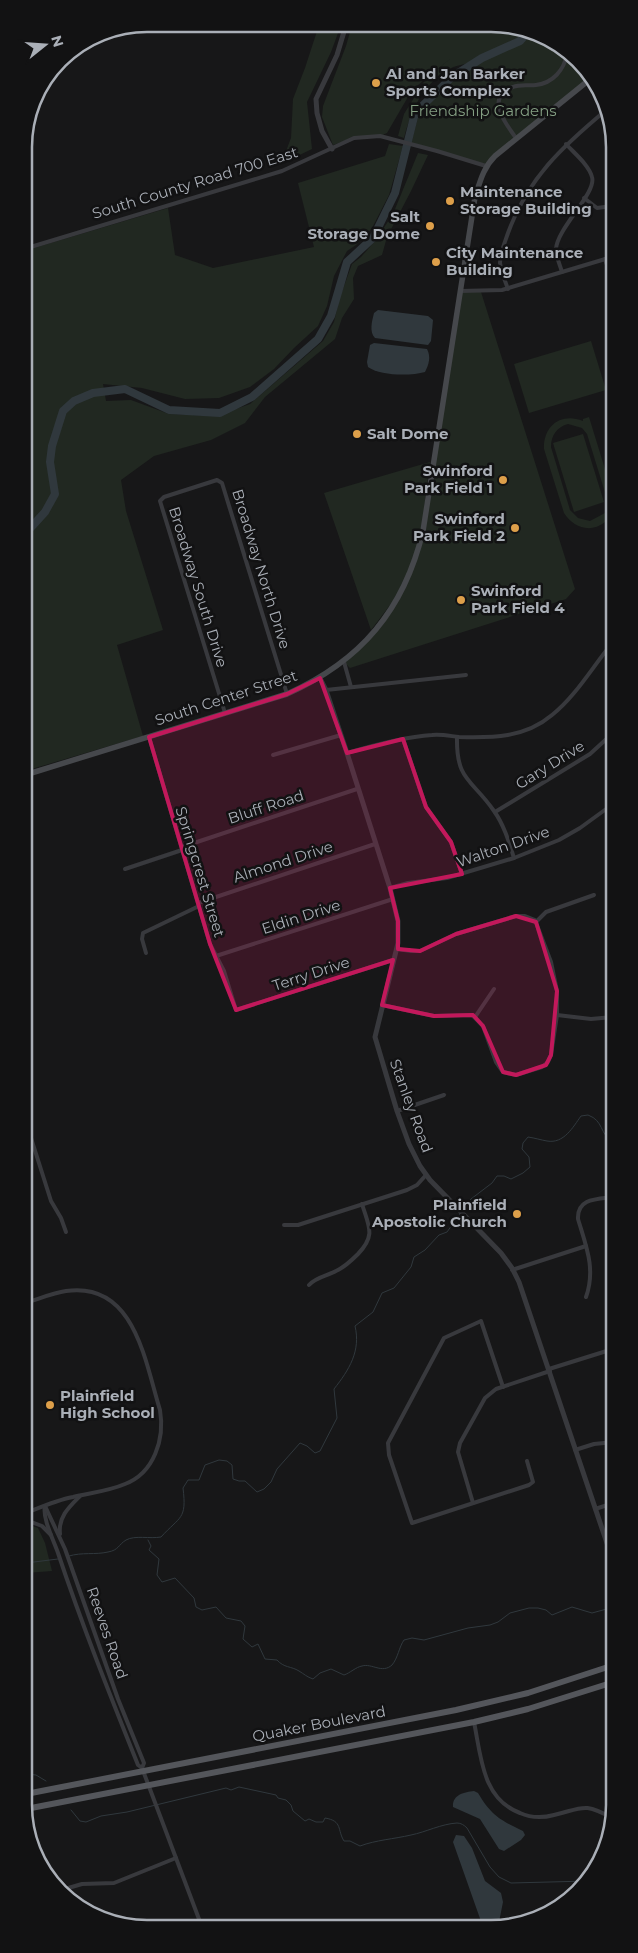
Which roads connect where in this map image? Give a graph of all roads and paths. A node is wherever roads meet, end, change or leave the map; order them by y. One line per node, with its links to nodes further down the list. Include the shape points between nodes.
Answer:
1 (344, 32): 7 (street, via 316,99 319,120)
2 (566, 60): 5 (street, via 550,80 538,85 515,86 501,96 498,111)
3 (586, 83): 5 (main road, South Center Street)
4 (600, 115): 6 (street)
5 (516, 138): 8 (main road, South Center Street)
6 (566, 144): 9 (street, via 592,176 592,187); 14 (street, via 536,179 511,226 500,261)
7 (332, 149): 8 (street, South County Road 700 East, via 354,138 380,136); 11 (street, South County Road 700 East, via 282,170)
8 (486, 166): 15 (main road, South Center Street, via 475,197)
9 (584, 198): 10 (street, via 597,208); 13 (street, via 556,247)
10 (606, 207)
11 (33, 245)
12 (605, 259): 13 (street)
13 (562, 272): 14 (street)
14 (508, 289): 15 (street)
15 (460, 291): 18 (main road, South Center Street, via 418,553 403,589 384,621)
16 (190, 488): 23 (street, Broadway North Drive, via 217,480 222,482); 24 (street, Broadway South Drive, via 160,501)
17 (606, 651): 27 (street, via 554,715 546,720 512,735)
18 (344, 662): 20 (main road, South Center Street); 21 (street)
19 (466, 676): 21 (street)
20 (320, 678): 22 (street, Stanley Road); 23 (main road, South Center Street)
21 (351, 687): 22 (street)
22 (326, 690): 25 (street, Stanley Road)
23 (287, 694): 24 (main road, South Center Street)
24 (225, 713): 26 (main road, South Center Street)
25 (340, 735): 30 (street, Stanley Road); 31 (street)
26 (149, 737): 32 (main road, South Center Street); 37 (street, Springcrest Street)
27 (457, 737): 28 (street, via 434,735); 35 (street, via 457,758 462,772)
28 (404, 739): 30 (street); 40 (street, via 424,802 451,842)
29 (606, 740): 35 (street, Gary Drive, via 590,754)
30 (346, 753): 33 (street, Stanley Road)
31 (273, 755)
32 (33, 773)
33 (357, 789): 36 (street, Stanley Road); 37 (street, Bluff Road)
34 (606, 809): 38 (street, Walton Drive, via 559,840)
35 (495, 812): 38 (street)
36 (375, 844): 41 (street, Stanley Road); 44 (street, Almond Drive)
37 (182, 849): 39 (street, Bluff Road); 44 (street, Springcrest Street)
38 (514, 858): 40 (street, Walton Drive)
39 (125, 869)
40 (462, 874): 41 (street, Walton Drive)
41 (390, 888): 43 (street, Stanley Road)
42 (594, 895): 45 (street, via 546,912)
43 (393, 899): 46 (street, Stanley Road, via 399,928); 48 (street, Eldin Drive)
44 (199, 904): 47 (street, Almond Drive, via 144,933 142,939); 48 (street, Springcrest Street)
45 (536, 922): 46 (street, via 525,916 516,916 456,934 420,951); 53 (street, via 554,972)
46 (397, 949): 49 (street, Stanley Road)
47 (146, 954)
48 (216, 956): 52 (street, Springcrest Street)
49 (393, 960): 51 (street, Stanley Road); 52 (street, Terry Drive)
50 (494, 989): 54 (street)
51 (382, 1005): 54 (street, via 434,1016); 57 (street, Stanley Road, via 375,1037)
52 (236, 1010)
53 (557, 1015): 54 (street, via 548,1062 516,1075 500,1070 483,1026); 55 (street)
54 (475, 1017)
55 (605, 1018)
56 (444, 1095): 57 (street)
57 (397, 1111): 59 (street, Stanley Road, via 415,1158)
58 (32, 1143): 63 (street, via 51,1201)
59 (426, 1175): 61 (street, via 412,1188); 65 (street, Stanley Road, via 501,1253)
60 (605, 1198): 64 (street, via 586,1201 579,1209 578,1219)
61 (362, 1204): 62 (street, via 298,1225); 66 (street, via 370,1230 367,1244 347,1265 313,1280)
62 (284, 1225)
63 (66, 1232)
64 (586, 1246): 65 (street); 67 (street, via 591,1271)
65 (512, 1270): 70 (street, Stanley Road)
66 (309, 1285)
67 (586, 1297)
68 (32, 1301): 75 (street, via 72,1290 102,1295 115,1303 132,1324 160,1410 161,1434 157,1450 139,1476 112,1489)
69 (605, 1351): 70 (street)
70 (550, 1370): 71 (street); 73 (street, Stanley Road)
71 (503, 1387): 76 (street, via 487,1395 458,1448); 76 (street, via 481,1321 444,1338 389,1439 389,1455 412,1523)
72 (605, 1443): 73 (street)
73 (575, 1450): 79 (street, Stanley Road)
74 (527, 1461): 76 (street, via 534,1482)
75 (80, 1495): 77 (street); 84 (street, via 62,1516)
76 (474, 1502)
77 (45, 1506): 80 (street); 82 (street, Reeves Road); 84 (street, Reeves Road)
78 (605, 1506): 79 (street)
79 (595, 1509): 83 (street, Stanley Road)
80 (32, 1511)
81 (32, 1522): 82 (street, via 42,1526)
82 (52, 1536): 88 (street, Reeves Road, via 110,1697)
83 (605, 1538)
84 (61, 1539): 88 (street, Reeves Road, via 144,1763)
85 (605, 1668): 88 (main road, Quaker Boulevard, via 528,1693 456,1710)
86 (605, 1685): 87 (main road, Quaker Boulevard)
87 (474, 1722): 89 (main road, Quaker Boulevard); 92 (street, via 488,1784 510,1809 537,1817 587,1807)
88 (142, 1769): 89 (street, Reeves Road); 90 (main road, Quaker Boulevard)
89 (148, 1786): 91 (main road, Quaker Boulevard); 93 (street, Reeves Road)
90 (32, 1793)
91 (32, 1808)
92 (605, 1813)
93 (176, 1858): 94 (street, via 114,1883); 95 (street, Reeves Road)
94 (67, 1888)
95 (199, 1920)

